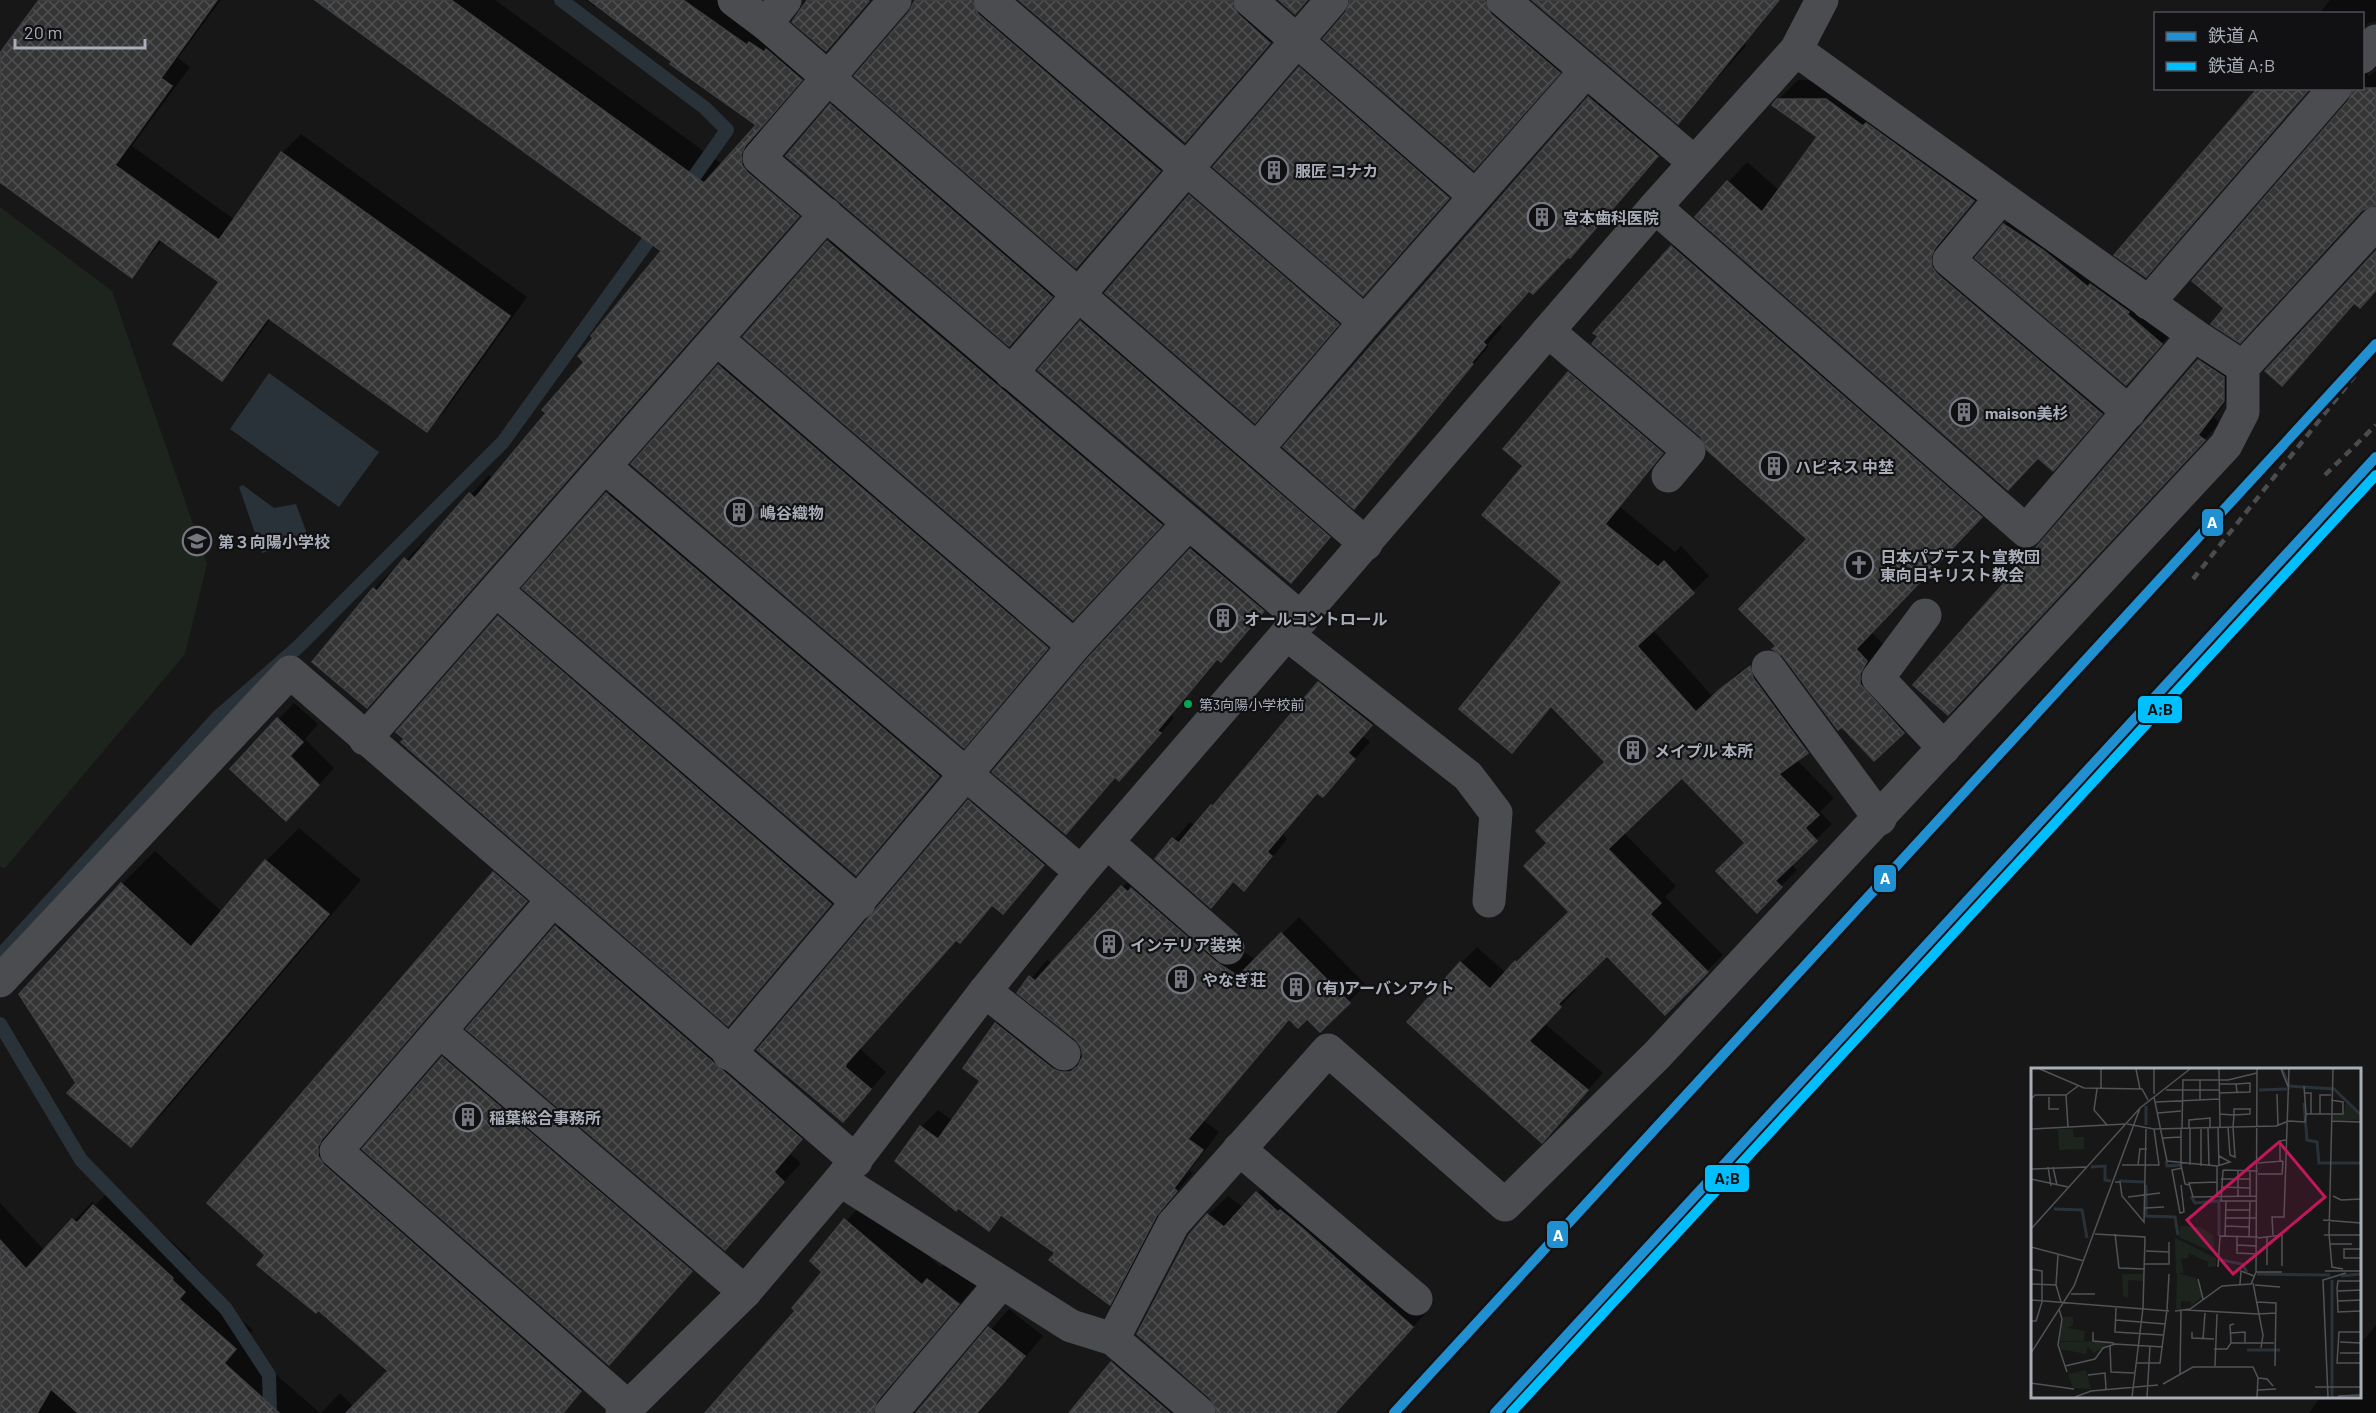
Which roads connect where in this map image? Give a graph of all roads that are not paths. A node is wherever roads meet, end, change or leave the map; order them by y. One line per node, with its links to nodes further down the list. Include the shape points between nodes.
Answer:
1 (734, 0): 8 (street)
2 (895, 0): 14 (street)
3 (990, 0): 17 (street)
4 (1250, 0): 9 (street)
5 (1332, 0): 9 (street)
6 (1503, 0): 13 (street)
7 (1822, 0): 11 (street)
8 (776, 12): 14 (street)
9 (1297, 41): 17 (street); 18 (street)
10 (2376, 41): 12 (street)
11 (1796, 50): 16 (street); 19 (street)
12 (2364, 55)
13 (1585, 72): 16 (street); 18 (street)
14 (829, 79): 21 (street, via 759,158); 23 (street)
15 (2333, 90): 24 (street)
16 (1694, 162): 20 (street)
17 (1186, 170): 23 (street); 25 (street)
18 (1475, 196): 25 (street)
19 (2001, 198): 24 (street); 31 (street, via 1949,260)
20 (1655, 207): 26 (street); 31 (street, via 2026,531)
21 (826, 214): 28 (street); 30 (street)
22 (2376, 222): 29 (street)
23 (1076, 295): 30 (street); 32 (street)
24 (2148, 303): 27 (street)
25 (1365, 322): 32 (street)
26 (1548, 331): 34 (street, via 1689,451); 36 (street)
27 (2194, 335): 29 (street); 31 (street)
28 (717, 339): 33 (street); 40 (street)
29 (2243, 367): 43 (street, via 2243,412 2226,445)
30 (1011, 373): 35 (street)
31 (2129, 412)
32 (1257, 449): 36 (street)
33 (605, 467): 37 (street); 44 (street)
34 (1668, 476)
35 (1188, 524): 39 (street); 40 (street)
36 (1366, 544): 39 (street)
37 (497, 591): 42 (street); 50 (street)
38 (1924, 615): 43 (street, via 1878,678)
39 (1295, 627): 46 (street); 49 (street, via 1468,776 1496,813)
40 (1074, 645): 44 (street)
41 (1768, 667): 45 (street)
42 (366, 739): 48 (street); 52 (street, via 290,672)
43 (1944, 748): 45 (street)
44 (967, 775): 47 (street); 50 (street)
45 (1880, 819): 57 (street, via 1657,1055 1505,1205 1328,1050)
46 (1108, 843): 47 (street); 51 (street)
47 (1081, 872): 53 (street)
48 (552, 901): 54 (street); 55 (street)
49 (1489, 901)
50 (859, 903): 55 (street)
51 (1228, 948)
52 (0, 981)
53 (985, 991): 56 (street); 58 (street)
54 (440, 1031): 60 (street); 63 (street, via 336,1150)
55 (729, 1054): 58 (street)
56 (1064, 1054)
57 (1239, 1149): 61 (street); 62 (street, via 1173,1224)
58 (848, 1171): 59 (street); 60 (street)
59 (1000, 1283): 62 (street, via 1071,1326); 64 (street)
60 (744, 1292): 63 (street)
61 (1416, 1299)
62 (1113, 1339): 65 (street)
63 (625, 1410)
64 (891, 1413)
65 (1199, 1413)

